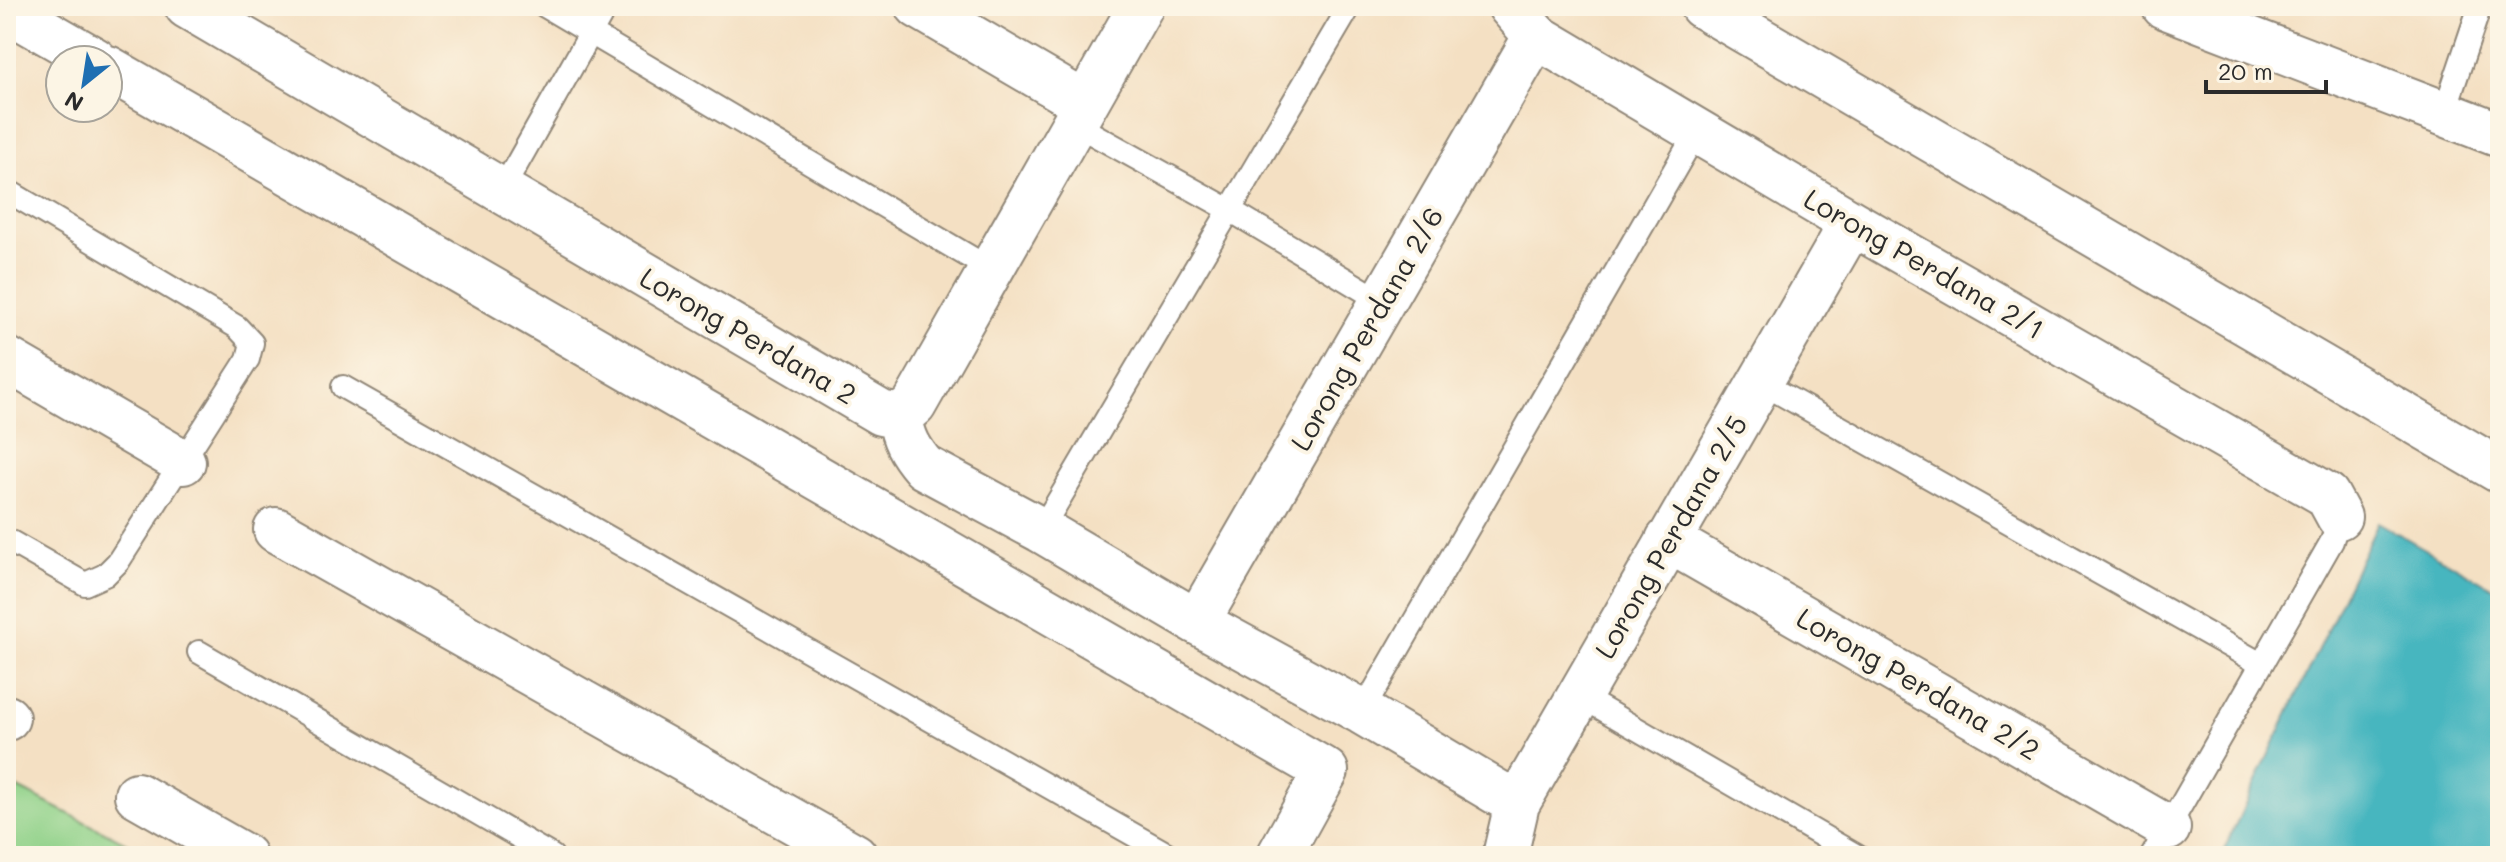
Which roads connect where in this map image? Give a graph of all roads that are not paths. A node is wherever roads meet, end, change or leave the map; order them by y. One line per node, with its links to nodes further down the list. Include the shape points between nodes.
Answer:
1 (187, 6): 20 (street, Lorong Perdana 2)
2 (545, 6): 12 (lane)
3 (606, 6): 12 (lane)
4 (918, 6): 15 (street)
5 (1141, 6): 15 (street)
6 (1350, 6): 21 (lane)
7 (1702, 6): 30 (street)
8 (2164, 6): 16 (street)
9 (2480, 6): 16 (lane)
10 (6, 9): 13 (street)
11 (1523, 21): 17 (street, Lorong Perdana 2/1); 24 (street, Lorong Perdana 2/6)
12 (591, 33): 20 (lane); 23 (lane)
13 (67, 44)
14 (124, 77): 48 (street, via 1326,771)
15 (1078, 113): 21 (lane); 23 (street)
16 (2444, 113): 18 (street)
17 (1697, 131): 22 (street, Lorong Perdana 2/1); 40 (lane)
18 (2500, 135)
19 (6, 190): 29 (lane, via 237,327 252,343 248,359)
20 (501, 192): 28 (street, Lorong Perdana 2, via 881,413)
21 (1230, 210): 24 (lane); 33 (lane)
22 (1852, 223): 26 (street, Lorong Perdana 2/5); 31 (street, Lorong Perdana 2/1, via 2327,495)
23 (990, 269): 28 (street, via 914,405)
24 (1383, 302): 36 (street, Lorong Perdana 2/6)
25 (6, 359): 29 (street)
26 (1760, 382): 35 (street, Lorong Perdana 2/5); 38 (lane)
27 (343, 387): 47 (lane)
28 (900, 417): 33 (street, via 902,436 924,467)
29 (183, 462): 34 (lane, via 118,562 85,584)
30 (2500, 471)
31 (2339, 517): 38 (lane, Lorong Perdana 2/2, via 2332,541)
32 (276, 530): 46 (street)
33 (1041, 530): 36 (street)
34 (6, 539)
35 (1668, 540): 39 (street, Lorong Perdana 2/5); 43 (street, Lorong Perdana 2/2)
36 (1197, 622): 40 (street)
37 (199, 652): 45 (lane)
38 (2261, 664): 43 (lane, Lorong Perdana 2/2)
39 (1580, 696): 42 (street, Lorong Perdana 2/5); 50 (lane)
40 (1362, 712): 42 (street)
41 (137, 795): 44 (street)
42 (1517, 804): 49 (street, Lorong Perdana 2/5)
43 (2160, 842)
44 (244, 856)
45 (552, 856)
46 (855, 856)
47 (1171, 856)
48 (1279, 856)
49 (1505, 856)
50 (1857, 856)

